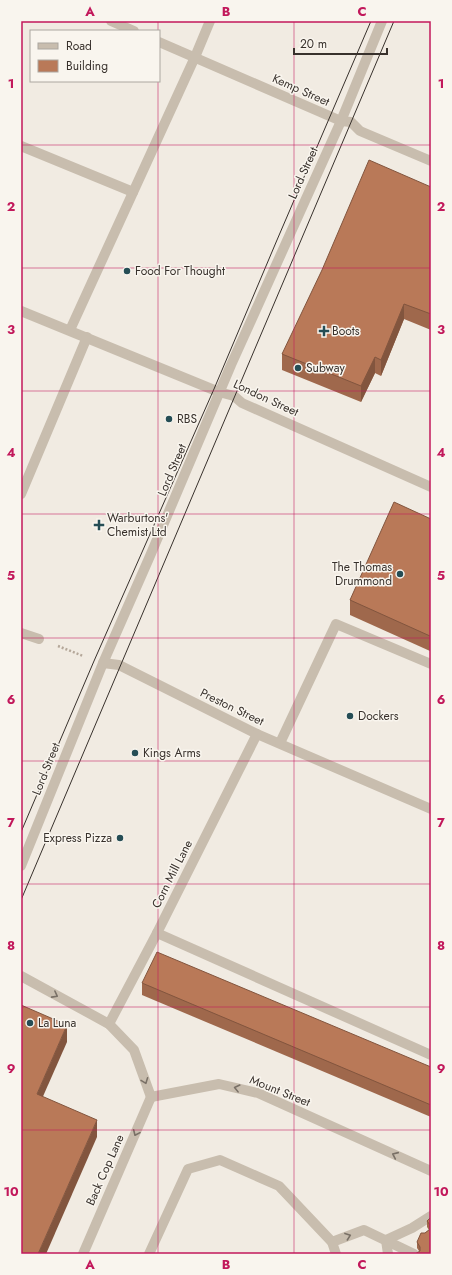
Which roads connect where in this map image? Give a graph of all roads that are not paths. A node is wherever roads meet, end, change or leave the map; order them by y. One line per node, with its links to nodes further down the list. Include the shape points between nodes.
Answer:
1 (111, 21): 4 (street)
2 (210, 21): 6 (street)
3 (382, 21): 7 (street, Lord Street)
4 (132, 30)
5 (160, 42): 6 (street, Kemp Street)
6 (195, 58): 7 (street, Kemp Street); 10 (street)
7 (341, 121): 9 (street, Kemp Street, via 351,122 360,131); 14 (street, Lord Street)
8 (21, 146): 10 (street)
9 (431, 161)
10 (134, 192): 12 (street)
11 (21, 311): 12 (street, London Street)
12 (70, 330): 13 (street, London Street)
13 (87, 337): 14 (street, London Street); 16 (street)
14 (219, 392): 15 (street, London Street, via 234,396 242,403); 19 (street, Lord Street)
15 (431, 486)
16 (21, 494)
17 (21, 633): 18 (street)
18 (39, 638)
19 (103, 664): 21 (street, Preston Street, via 120,665); 24 (street, Lord Street)
20 (431, 664): 22 (street, via 336,624)
21 (257, 734): 22 (street, Preston Street); 25 (street, Corn Mill Lane)
22 (280, 744): 23 (street, Preston Street)
23 (431, 808)
24 (21, 866)
25 (157, 933): 27 (street, Corn Mill Lane); 28 (street)
26 (21, 976): 27 (street, one-way to 27)
27 (109, 1024): 29 (street, one-way to 29, via 134,1050)
28 (431, 1055)
29 (151, 1097): 30 (street, Mount Street, one-way to 29, via 258,1093 219,1084); 36 (street, Back Cop Lane, one-way to 36)
30 (431, 1171)
31 (431, 1216): 32 (street)
32 (412, 1228): 33 (street); 34 (street)
33 (424, 1233)
34 (386, 1240): 35 (street, one-way to 34, via 364,1230); 39 (street); 40 (street)
35 (332, 1242): 37 (street, via 279,1186 220,1160 188,1168); 38 (street)
36 (83, 1254)
37 (149, 1254)
38 (336, 1254)
39 (388, 1254)
40 (414, 1254)

